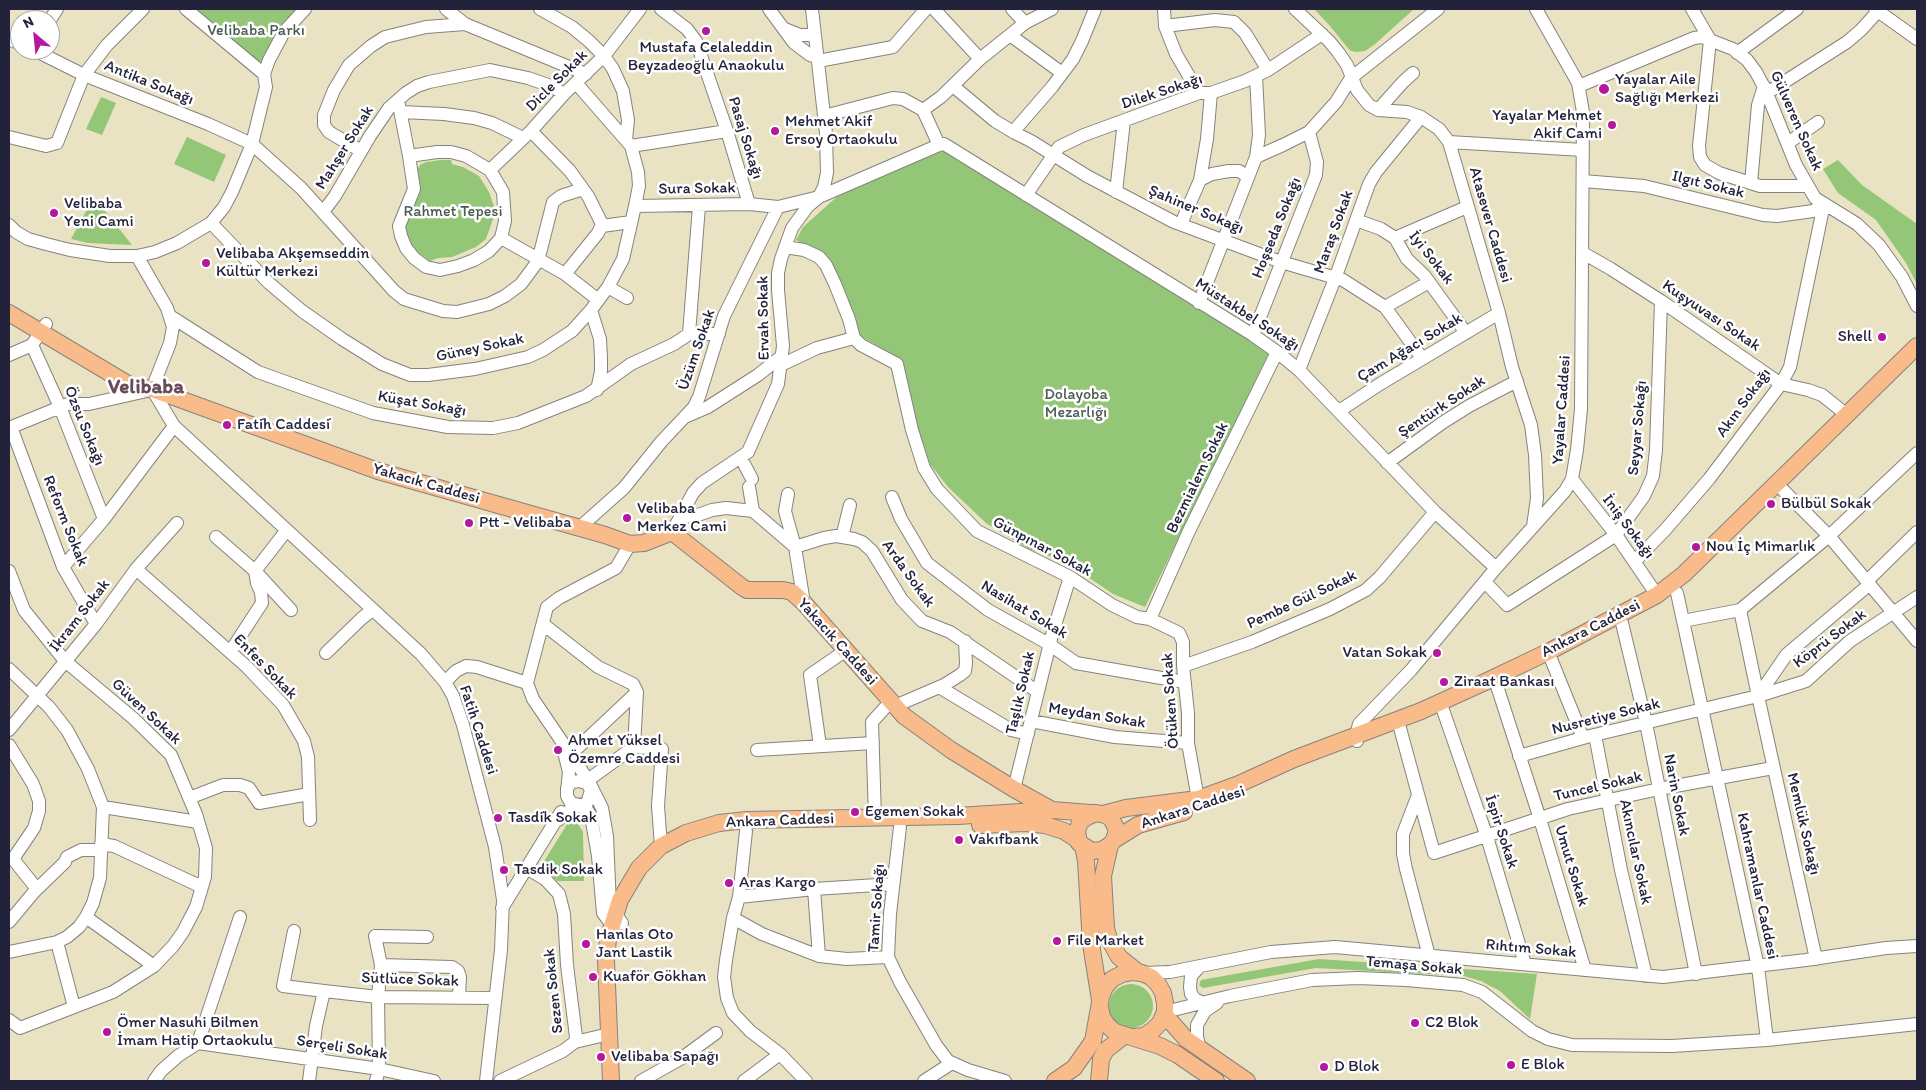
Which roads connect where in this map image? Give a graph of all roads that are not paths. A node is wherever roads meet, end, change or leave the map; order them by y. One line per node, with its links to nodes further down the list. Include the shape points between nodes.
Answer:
1 (186, 9): 39 (street)
2 (305, 9): 39 (street, via 284,32)
3 (446, 9): 23 (street)
4 (540, 9): 32 (street, via 572,27)
5 (640, 9): 32 (street, Dicle Sokak)
6 (662, 9): 56 (street, Pasaj Sokağı, via 693,35)
7 (769, 9): 25 (street)
8 (813, 9): 27 (street)
9 (926, 9): 35 (street, via 892,48)
10 (934, 9): 33 (street)
11 (1012, 9): 22 (street)
12 (1052, 9): 22 (street)
13 (1095, 9): 37 (street, via 1073,59)
14 (1164, 9): 24 (street)
15 (1295, 9): 26 (street)
16 (1438, 9): 42 (street)
17 (1536, 9): 45 (street, Yayalar Caddesi)
18 (1797, 9): 31 (street)
19 (1878, 9): 29 (street); 46 (street, via 1847,42)
20 (136, 11): 40 (street)
21 (1697, 11): 30 (street)
22 (1025, 23): 28 (street)
23 (465, 24): 43 (street); 67 (street, via 426,27 385,37 349,65 334,90 324,115 324,125)
24 (1165, 26): 36 (street, via 1215,20 1234,22 1245,33); 47 (street, via 1176,54)
25 (785, 29): 27 (street, via 800,35); 35 (street, via 794,44)
26 (1322, 34): 36 (street, Dilek Sokağı); 42 (street, via 1347,65)
27 (815, 35): 35 (street)
28 (1010, 35): 33 (street); 37 (street)
29 (1917, 39)
30 (1710, 40): 31 (street, Gülveren Sokak); 45 (street, Gülveren Sokak, via 1694,38); 75 (street, via 1700,156 1706,165 1719,173)
31 (1737, 52): 46 (street, Gülveren Sokak, via 1756,72)
32 (604, 56): 43 (street, Dicle Sokak); 62 (street, via 623,91)
33 (980, 59): 44 (street)
34 (54, 60): 40 (street, Antika Sokağı)
35 (818, 60): 52 (street)
36 (1268, 70): 41 (street, Dilek Sokağı)
37 (1062, 73): 57 (street)
38 (1413, 73): 51 (street)
39 (264, 74): 64 (street, via 266,87)
40 (84, 75): 60 (street, via 57,143 46,146); 64 (street, Antika Sokağı)
41 (1256, 76): 47 (street, Dilek Sokağı); 70 (street, via 1259,135)
42 (1352, 78): 51 (street, via 1360,96); 58 (street, via 1336,102)
43 (581, 79): 48 (street, Dicle Sokak); 62 (street)
44 (953, 86): 50 (street); 57 (street, Şahiner Sokağı)
45 (1579, 86): 66 (street, Yayalar Caddesi)
46 (1766, 90): 63 (street, Gülveren Sokak); 75 (street, via 1758,104)
47 (1205, 93): 54 (street, Dilek Sokağı); 73 (street, via 1207,139)
48 (564, 94): 49 (street, Mahşer Sokak, via 528,78 490,70 429,82 406,92); 59 (street, Dicle Sokak)
49 (400, 106): 59 (street, via 474,118); 67 (street, Mahşer Sokak, via 379,121); 68 (street)
50 (923, 110): 52 (street, via 903,99 893,98); 65 (street)
51 (1378, 110): 53 (street, Atasever Caddesi, via 1407,112)
52 (824, 116): 80 (street, via 827,173)
53 (1421, 117): 61 (street, Atasever Caddesi, via 1439,129); 88 (street, Maraş Sokak, via 1376,172)
54 (1124, 121): 69 (street, Dilek Sokağı, via 1059,147); 78 (street)
55 (1818, 122): 63 (street)
56 (727, 130): 62 (street); 81 (street, Pasaj Sokağı)
57 (1013, 132): 69 (street, Şahiner Sokağı)
58 (1308, 132): 70 (street); 101 (street, Hoşseda Sokağı, via 1317,162 1316,175)
59 (527, 135): 71 (street, Dicle Sokak); 77 (street, via 570,171)
60 (9, 137)
61 (1449, 142): 66 (street); 86 (street, Atasever Caddesi)
62 (628, 143): 83 (street, Güney Sokak, via 638,172)
63 (1788, 143): 76 (street, Gülveren Sokak)
64 (252, 144): 87 (street, Antika Sokağı); 89 (street, via 232,192)
65 (939, 145): 79 (street, Müstakbel Sokağı, via 944,144); 80 (street)
66 (1583, 150): 74 (street, Yayalar Caddesi)
67 (361, 151): 87 (street, Mahşer Sokak)
68 (410, 156): 71 (street, via 452,152); 94 (street, via 414,189 399,226 400,236 414,258 440,270 458,266 489,251)
69 (1053, 156): 78 (street, Şahiner Sokağı); 79 (street, Dilek Sokağı)
70 (1256, 157): 72 (street)
71 (490, 170): 94 (street, via 505,202 505,221)
72 (1247, 176): 73 (street, via 1239,171 1229,171); 96 (street)
73 (1200, 180): 91 (street)
74 (1583, 181): 82 (street, Ilgıt Sokak, via 1644,186 1763,215 1813,211); 98 (street, Yayalar Caddesi)
75 (1751, 183): 76 (street, via 1760,186)
76 (1807, 186): 82 (street, Gülveren Sokak)
77 (583, 189): 93 (street); 100 (street, via 553,202)
78 (1116, 192): 91 (street, Şahiner Sokağı)
79 (1026, 195): 108 (street, Müstakbel Sokağı)
80 (819, 197): 85 (street, Sura Sokak); 97 (street, Ervah Sokak, via 792,228)
81 (749, 204): 84 (street, Sura Sokak); 85 (street, Sura Sokak)
82 (1824, 204): 111 (street, Gülveren Sokak, via 1857,224 1879,245 1902,277); 130 (street, Akın Sokağı, via 1790,367)
83 (635, 206): 84 (street, Sura Sokak); 90 (street, Güney Sokak)
84 (699, 206): 118 (street)
85 (778, 207): 119 (street, Üzüm Sokak, via 724,316)
86 (1467, 208): 95 (street); 114 (street, Atasever Caddesi)
87 (323, 212): 100 (street, Antika Sokağı, via 394,291 404,299 443,312 489,304 505,296 521,284)
88 (1356, 220): 95 (street, İyi Sokak); 103 (street, Maraş Sokak)
89 (211, 222): 99 (street, via 176,243); 110 (street, Güney Sokak, via 269,283 302,311 382,364 410,375 428,376 475,369 528,356 572,331)
90 (631, 222): 93 (street); 105 (street, Güney Sokak, via 622,259)
91 (1180, 224): 96 (street, Şahiner Sokağı)
92 (9, 225): 99 (street, via 28,239 70,250)
93 (602, 226): 102 (street)
94 (500, 238): 100 (street)
95 (1395, 238): 104 (street, İyi Sokak, via 1407,258)
96 (1223, 240): 101 (street, Şahiner Sokağı); 108 (street)
97 (785, 247): 121 (street, via 819,256 826,265); 126 (street, Ervah Sokak, via 778,273)
98 (1583, 253): 109 (street, Kuşyuvası Sokak); 142 (street, Yayalar Caddesi, via 1581,409)
99 (137, 256): 115 (street)
100 (538, 261): 102 (street)
101 (1281, 262): 103 (street, Şahiner Sokağı); 120 (street, Hoşseda Sokağı)
102 (564, 274): 110 (street)
103 (1336, 276): 112 (street, Şahiner Sokağı); 128 (street, Maraş Sokak)
104 (1429, 282): 112 (street); 116 (street, İyi Sokak)
105 (608, 287): 106 (street); 110 (street, Güney Sokak)
106 (628, 298)
107 (9, 302): 117 (main road, Yakacık Caddesi)
108 (1199, 302): 120 (street, Müstakbel Sokağı)
109 (1661, 302): 130 (street, Kuşyuvası Sokak); 157 (street, Seyyar Sokağı, via 1653,476 1644,496)
110 (594, 304): 132 (street, via 601,358)
111 (1917, 306)
112 (1385, 307): 125 (street, Şahiner Sokağı)
113 (9, 313): 117 (main road, Yakacık Caddesi)
114 (1498, 313): 116 (street, Çam Ağacı Sokak); 129 (street, Atasever Caddesi)
115 (170, 316): 131 (street, via 173,326 170,344); 132 (street, Küşat Sokağı, via 258,372 373,413 448,427 493,428 518,423)
116 (1466, 333): 125 (street, Çam Ağacı Sokak)
117 (40, 334): 124 (street); 131 (main road, Yakacık Caddesi, via 133,386); 133 (street, Özsu Sokağı)
118 (689, 334): 119 (street); 132 (street, Küşat Sokağı, via 631,364)
119 (719, 334): 136 (street, Üzüm Sokak, via 699,397)
120 (1253, 335): 123 (street, Müstakbel Sokağı)
121 (854, 338): 126 (street); 169 (street, Günpınar Sokak, via 897,364 920,457 937,489 978,531)
122 (1917, 346): 135 (main road, Ankara Caddesi)
123 (1277, 352): 128 (street, Müstakbel Sokağı); 180 (street, Bezmialem Sokak)
124 (9, 355)
125 (1422, 358): 134 (street, Çam Ağacı Sokak)
126 (782, 361): 136 (street, via 708,407); 140 (street, Ervah Sokak, via 778,384 759,430 748,452)
127 (1917, 361): 143 (main road, Ankara Caddesi)
128 (1299, 370): 134 (street, Müstakbel Sokağı)
129 (1517, 381): 141 (street, Şentürk Sokak, via 1442,423); 152 (street, Atasever Caddesi, via 1531,425 1535,455 1537,498)
130 (1781, 384): 135 (street, Kuşyuvası Sokak, via 1822,395); 163 (street, Akın Sokağı, via 1709,478)
131 (152, 389): 133 (street, via 89,404); 137 (street, Fatih Caddesi); 153 (main road, Yakacık Caddesi, via 378,471)
132 (597, 390)
133 (60, 407): 138 (street); 150 (street, Özsu Sokağı)
134 (1339, 411): 141 (street, Müstakbel Sokağı)
135 (1847, 415): 172 (main road, Ankara Caddesi)
136 (687, 416): 153 (street, Üzüm Sokak, via 624,488 612,493)
137 (174, 426): 150 (street); 154 (street, Fatih Caddesi)
138 (10, 428): 164 (street, Reform Sokak)
139 (1917, 453): 158 (street)
140 (741, 458): 147 (street, via 751,483); 149 (street, Ervah Sokak, via 702,483 693,493)
141 (1387, 463): 148 (street, Müstakbel Sokağı)
142 (1572, 479): 152 (street, Yayalar Caddesi, via 1565,492); 157 (street, İniş Sokağı)
143 (1783, 490): 158 (street); 172 (main road, Ankara Caddesi)
144 (788, 494): 162 (street, via 785,511)
145 (892, 497): 187 (street, Nasihat Sokak, via 921,555 932,568 988,610)
146 (850, 505): 159 (street)
147 (752, 511): 149 (street, via 726,508); 162 (street)
148 (1435, 512): 165 (street, Müstakbel Sokağı); 193 (street, Pembe Gül Sokak, via 1380,578 1358,594 1252,642)
149 (682, 517): 155 (street, Ervah Sokak)
150 (104, 519): 164 (street)
151 (177, 523): 166 (street, İkram Sokak)
152 (1532, 527): 165 (street, Yayalar Caddesi)
153 (580, 528): 161 (main road, Yakacık Caddesi)
154 (286, 531): 168 (street); 177 (street, Fatih Caddesi)
155 (672, 532): 161 (main road, via 644,543); 175 (main road, Yakacık Caddesi, via 747,590 792,592)
156 (1917, 532): 171 (street)
157 (1616, 535): 163 (street, İniş Sokağı); 170 (street, Seyyar Sokağı, via 1507,605)
158 (1829, 536): 171 (street); 178 (street)
159 (842, 537): 162 (street, Arda Sokak, via 824,538); 186 (street, Arda Sokak, via 854,538 869,547 902,600 922,621)
160 (216, 538): 168 (street)
161 (630, 544): 184 (street, via 616,568 547,607)
162 (795, 547): 175 (street)
163 (1634, 561): 173 (street, İniş Sokağı)
164 (64, 567): 183 (street, Reform Sokak)
165 (1496, 568): 170 (street, Yayalar Caddesi)
166 (136, 569): 183 (street, İkram Sokak); 189 (street, Enfes Sokak)
167 (9, 571): 192 (street, Güven Sokak, via 24,610)
168 (255, 571): 176 (street); 189 (street, via 262,603)
169 (1070, 577): 180 (street, Günpınar Sokak, via 1112,605 1137,617); 187 (street, Taşlık Sokak)
170 (1485, 582): 212 (street, Yayalar Caddesi, via 1411,670 1360,724)
171 (1868, 582): 179 (street); 203 (street, via 1787,654)
172 (1674, 589): 173 (main road, Ankara Caddesi); 181 (street, Kahramanlar Caddesi); 182 (main road, Ankara Caddesi)
173 (1657, 595): 212 (main road, Ankara Caddesi, via 1550,651)
174 (1917, 597): 179 (street, Köprü Sokak)
175 (804, 603): 188 (main road, Yakacık Caddesi)
176 (291, 610)
177 (372, 610): 190 (street); 195 (street, Fatih Caddesi, via 421,654)
178 (1740, 610): 181 (street); 203 (street, Memlük Sokağı)
179 (1893, 612): 185 (street); 203 (street, Köprü Sokak, via 1850,641 1806,681)
180 (1150, 619): 193 (street, Ötüken Sokak, via 1178,633 1183,642)
181 (1683, 621): 206 (street, Kahramanlar Caddesi)
182 (1622, 623): 191 (main road, Ankara Caddesi); 207 (street, Narin Sokak)
183 (96, 624): 192 (street, İkram Sokak)
184 (542, 624): 197 (street); 200 (street, via 598,667 633,684)
185 (1916, 639)
186 (964, 641): 199 (street, via 965,671); 201 (street, Arda Sokak)
187 (1049, 644): 196 (street, Nasihat Sokak, via 1076,663); 201 (street, Taşlık Sokak)
188 (845, 651): 204 (main road, Yakacık Caddesi); 216 (street, via 810,675)
189 (230, 652): 227 (street, Enfes Sokak, via 283,705 304,741 308,756)
190 (326, 653)
191 (1551, 659): 198 (main road, Ankara Caddesi); 211 (street, Akıncılar Sokak)
192 (65, 661): 202 (street, İkram Sokak); 229 (street, Güven Sokak, via 171,755)
193 (1183, 666): 196 (street, Ötüken Sokak)
194 (9, 669): 202 (street)
195 (445, 682): 197 (street, via 466,666); 255 (street, Fatih Caddesi, via 463,725 492,838)
196 (1184, 682): 214 (street, Ötüken Sokak)
197 (527, 683): 218 (street, via 533,699)
198 (1497, 686): 205 (main road, Ankara Caddesi); 220 (street, Umut Sokak)
199 (939, 687): 204 (street); 208 (street, Meydan Sokak, via 1011,730)
200 (637, 692): 217 (street); 218 (street)
201 (1038, 692): 208 (street, Taşlık Sokak)
202 (36, 696): 210 (street, İkram Sokak); 233 (street, via 67,730 91,776)
203 (1758, 696): 206 (street, Köprü Sokak); 221 (street, Memlük Sokağı)
204 (893, 703): 213 (street, via 872,722); 224 (main road, Yakacık Caddesi, via 904,716 951,750)
205 (1443, 710): 209 (main road, Ankara Caddesi); 244 (street, İspir Sokak)
206 (1702, 710): 207 (street, Nusretiye Sokak); 222 (street, Kahramanlar Caddesi)
207 (1646, 723): 211 (street, Nusretiye Sokak); 225 (street, Narin Sokak)
208 (1029, 728): 214 (street, Meydan Sokak); 224 (street, Taşlık Sokak)
209 (1400, 728): 212 (main road, Ankara Caddesi); 228 (street)
210 (9, 730)
211 (1589, 736): 220 (street, Nusretiye Sokak); 231 (street, Akıncılar Sokak)
212 (1356, 739): 230 (main road, Ankara Caddesi, via 1294,759); 246 (main road, Ankara Caddesi, via 1221,802 1138,825)
213 (873, 743): 216 (street); 237 (street)
214 (1188, 743): 230 (street, Ötüken Sokak)
215 (9, 745): 252 (street, via 33,784 39,801 34,828 13,859)
216 (820, 746): 219 (street)
217 (634, 747): 223 (street); 247 (street, via 662,749 658,806)
218 (566, 750): 223 (street); 226 (street, via 569,772)
219 (757, 750)
220 (1519, 756): 238 (street, Umut Sokak)
221 (1773, 768): 222 (street, Tuncel Sokak); 269 (street, Memlük Sokağı)
222 (1717, 778): 225 (street, Tuncel Sokak); 274 (street, Kahramanlar Caddesi)
223 (589, 784): 226 (street, via 576,781); 232 (street, via 589,799); 259 (street, via 602,808 607,836 610,906)
224 (1014, 789): 234 (main road, Yakacık Caddesi); 235 (main road, via 1020,802)
225 (1659, 789): 231 (street, Tuncel Sokak); 277 (street, Narin Sokak)
226 (566, 792): 232 (street, via 571,803); 240 (street)
227 (309, 794): 229 (street, via 260,803 249,788 231,785 212,788); 239 (street, Enfes Sokak)
228 (1418, 795): 244 (street, Tuncel Sokak, via 1434,853); 267 (street, via 1404,834 1403,854)
229 (189, 798): 241 (street, Güven Sokak)
230 (1198, 799): 236 (main road, Ankara Caddesi)
231 (1608, 801): 238 (street, Tuncel Sokak); 278 (street, Akıncılar Sokak)
232 (579, 806): 240 (street); 259 (street, via 587,810 594,824 603,913)
233 (102, 807): 241 (street); 248 (street)
234 (1052, 810): 235 (main road, Ankara Caddesi); 236 (main road, Ankara Caddesi)
235 (1012, 812): 237 (main road, Ankara Caddesi)
236 (1100, 814): 245 (main road, via 1087,816 1080,822 1077,831); 246 (main road, via 1111,818 1116,826)
237 (875, 818): 247 (main road, Ankara Caddesi, via 719,823 686,833)
238 (1540, 819): 244 (street, Tuncel Sokak); 275 (street, Umut Sokak)
239 (310, 820)
240 (558, 820): 249 (street)
241 (198, 822): 251 (street, Güven Sokak, via 206,848)
242 (900, 827): 243 (main road, Ankara Caddesi); 245 (main road, Ankara Caddesi, via 1025,823 1064,830); 250 (street, Tamir Sokağı)
243 (746, 831): 254 (street); 259 (main road, Ankara Caddesi, via 701,838 662,858)
244 (1487, 837): 270 (street, İspir Sokak)
245 (1080, 843): 246 (main road, Ankara Caddesi, via 1096,851); 285 (main road, via 1086,861)
246 (1112, 843): 276 (main road, via 1103,876 1108,938 1119,957)
247 (661, 846): 259 (main road, Ankara Caddesi, via 639,868 620,900)
248 (101, 847): 251 (street, via 114,846); 252 (street, via 73,852); 256 (street, via 100,878)
249 (528, 868): 255 (street); 294 (street, Sezen Sokak, via 559,894 564,914)
250 (893, 884): 253 (street); 268 (street, Tamir Sokağı)
251 (202, 887): 272 (street, Güven Sokak, via 183,932)
252 (37, 889): 260 (street)
253 (814, 889): 254 (street); 266 (street)
254 (739, 897): 258 (street)
255 (502, 908): 283 (street, Fatih Caddesi)
256 (86, 917): 263 (street, via 67,938); 272 (street)
257 (240, 917): 295 (street)
258 (733, 918): 266 (street, via 762,934); 297 (street, via 724,976 727,998 733,1013)
259 (617, 920): 290 (main road, Ankara Caddesi, via 608,939 606,960); 308 (main road, Ankara Caddesi, via 615,955)
260 (9, 922)
261 (294, 931): 279 (street, via 283,986)
262 (427, 937): 271 (street, via 375,936)
263 (57, 942): 265 (street); 286 (street)
264 (1917, 946): 269 (street, Rıhtım Sokak)
265 (9, 952)
266 (820, 956): 268 (street, via 847,959)
267 (1429, 956): 270 (street, Rıhtım Sokak); 273 (street, Rıhtım Sokak, via 1335,947 1271,952)
268 (888, 957): 299 (street, Tamir Sokağı, via 936,1045)
269 (1816, 959): 274 (street, Rıhtım Sokak)
270 (1525, 964): 275 (street, Rıhtım Sokak)
271 (381, 965): 281 (street); 282 (street, via 452,967 460,977)
272 (154, 966): 286 (street, Güven Sokak, via 113,992)
273 (1200, 966): 276 (street, Rıhtım Sokak); 284 (street, via 1191,976 1190,987 1191,994)
274 (1758, 966): 277 (street, Rıhtım Sokak); 293 (street, Kahramanlar Caddesi)
275 (1585, 970): 278 (street, Rıhtım Sokak)
276 (1140, 973): 285 (main road, via 1122,974 1112,979 1105,987); 287 (main road, via 1158,984 1166,1003)
277 (1696, 974): 278 (street, Rıhtım Sokak)
278 (1646, 976)
279 (324, 991): 281 (street, Sütlüce Sokak); 298 (street)
280 (1230, 996): 284 (street, Temaşa Sokak); 293 (street, Temaşa Sokak, via 1312,980 1406,980 1462,985 1482,992 1532,1031 1572,1045 1672,1046); 296 (street, via 1205,1010 1200,1017 1196,1037)
281 (378, 997): 282 (street, Sütlüce Sokak); 300 (street)
282 (459, 997): 283 (street, Sütlüce Sokak)
283 (495, 998): 305 (street, Fatih Caddesi)
284 (1202, 1003): 287 (street, Temaşa Sokak)
285 (1100, 1004): 292 (main road, via 1107,1025); 313 (main road, via 1093,1040 1084,1056 1074,1068)
286 (74, 1007): 288 (street, Güven Sokak, via 20,1028)
287 (1164, 1013): 292 (main road, via 1153,1030 1144,1036); 296 (main road, via 1186,1039)
288 (9, 1020)
289 (1917, 1024): 293 (street)
290 (609, 1034): 294 (street); 307 (main road, Ankara Caddesi)
291 (716, 1034): 301 (street)
292 (1129, 1037): 314 (main road, via 1106,1050 1101,1059); 315 (main road, via 1178,1055)
293 (1767, 1040)
294 (575, 1042): 306 (street, Sezen Sokak, via 564,1051)
295 (198, 1043): 298 (street, Serçeli Sokak); 302 (street, via 178,1056)
296 (1200, 1048): 316 (main road)
297 (780, 1054): 309 (street); 310 (street)
298 (313, 1059): 300 (street, Serçeli Sokak); 303 (street)
299 (952, 1063): 311 (street); 312 (street)
300 (377, 1075): 304 (street, Serçeli Sokak)
301 (649, 1079)
302 (154, 1081)
303 (309, 1081)
304 (434, 1081)
305 (486, 1081)
306 (500, 1081)
307 (611, 1081)
308 (620, 1081)
309 (744, 1081)
310 (806, 1081)
311 (924, 1081)
312 (1006, 1081)
313 (1055, 1081)
314 (1099, 1081)
315 (1216, 1081)
316 (1247, 1081)

